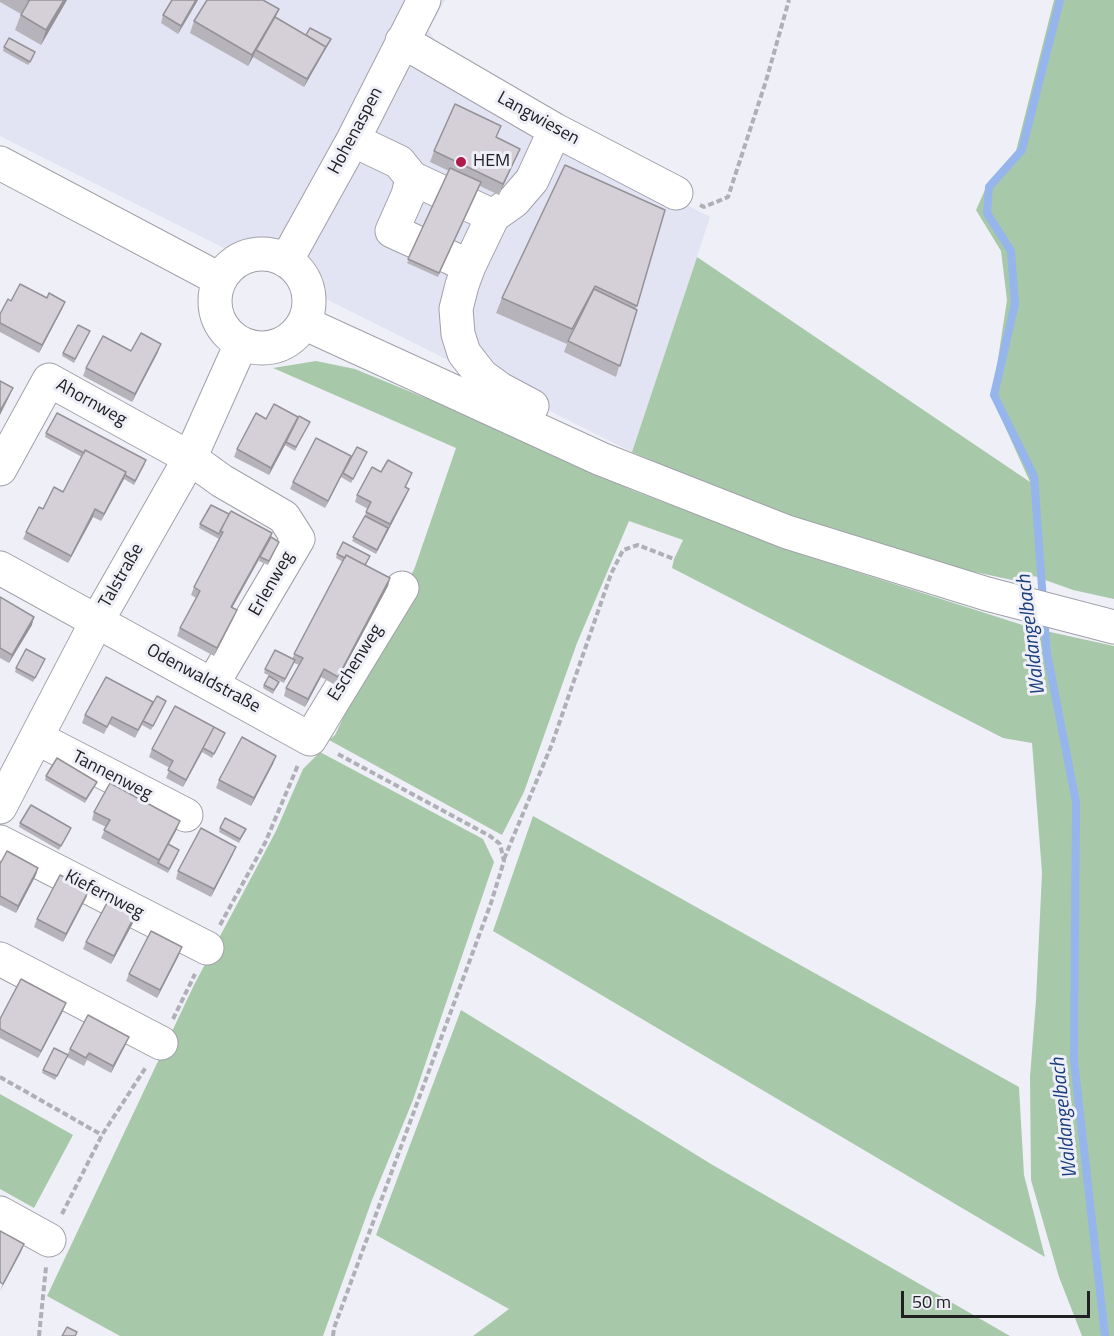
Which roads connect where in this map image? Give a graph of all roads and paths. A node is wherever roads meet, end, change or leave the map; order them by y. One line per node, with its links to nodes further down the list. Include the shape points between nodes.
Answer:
1 (424, 0): 3 (street, Hohenaspen)
2 (789, 0): 7 (path, via 728,197 704,207)
3 (402, 41): 4 (street, Langwiesen); 5 (street, Hohenaspen)
4 (555, 130): 7 (street, Langwiesen); 9 (street, via 532,180)
5 (353, 140): 8 (street, via 399,162); 10 (street, Hohenaspen)
6 (0, 163): 11 (street)
7 (676, 192)
8 (407, 195): 9 (street); 9 (street, via 392,231)
9 (477, 250): 15 (street, via 456,309 458,334 465,353 482,376 500,389 572,426)
10 (286, 261): 11 (street, via 256,254 229,266); 12 (street, via 297,270 309,295)
11 (219, 279): 13 (street, via 214,309 219,323)
12 (304, 323): 13 (street, via 284,343 270,348); 15 (street)
13 (241, 344): 14 (street, Talstraße)
14 (190, 458): 16 (street, Ahornweg, via 49,380); 20 (street, Talstraße); 22 (street, Erlenweg, via 284,517 298,539)
15 (601, 459): 21 (street, via 787,532 987,594)
16 (0, 469)
17 (674, 559): 28 (path, via 638,545 623,550 611,574 552,744)
18 (0, 568): 20 (street, Odenwaldstraße)
19 (402, 588): 24 (street, Eschenweg)
20 (96, 621): 22 (street, Odenwaldstraße); 23 (street, Talstraße)
21 (1114, 627)
22 (212, 686): 24 (street, Odenwaldstraße)
23 (37, 738): 25 (street, Talstraße); 26 (street, Tannenweg)
24 (310, 738): 28 (path, via 490,836 500,844); 29 (path, via 265,843)
25 (0, 807)
26 (186, 815)
27 (0, 842): 29 (street, Kiefernweg)
28 (504, 861): 37 (path)
29 (207, 948): 31 (path)
30 (0, 959): 31 (street)
31 (161, 1043): 33 (path)
32 (0, 1077): 33 (path)
33 (102, 1135): 35 (path)
34 (0, 1213): 35 (street)
35 (49, 1240): 36 (path)
36 (39, 1336)
37 (333, 1336)

